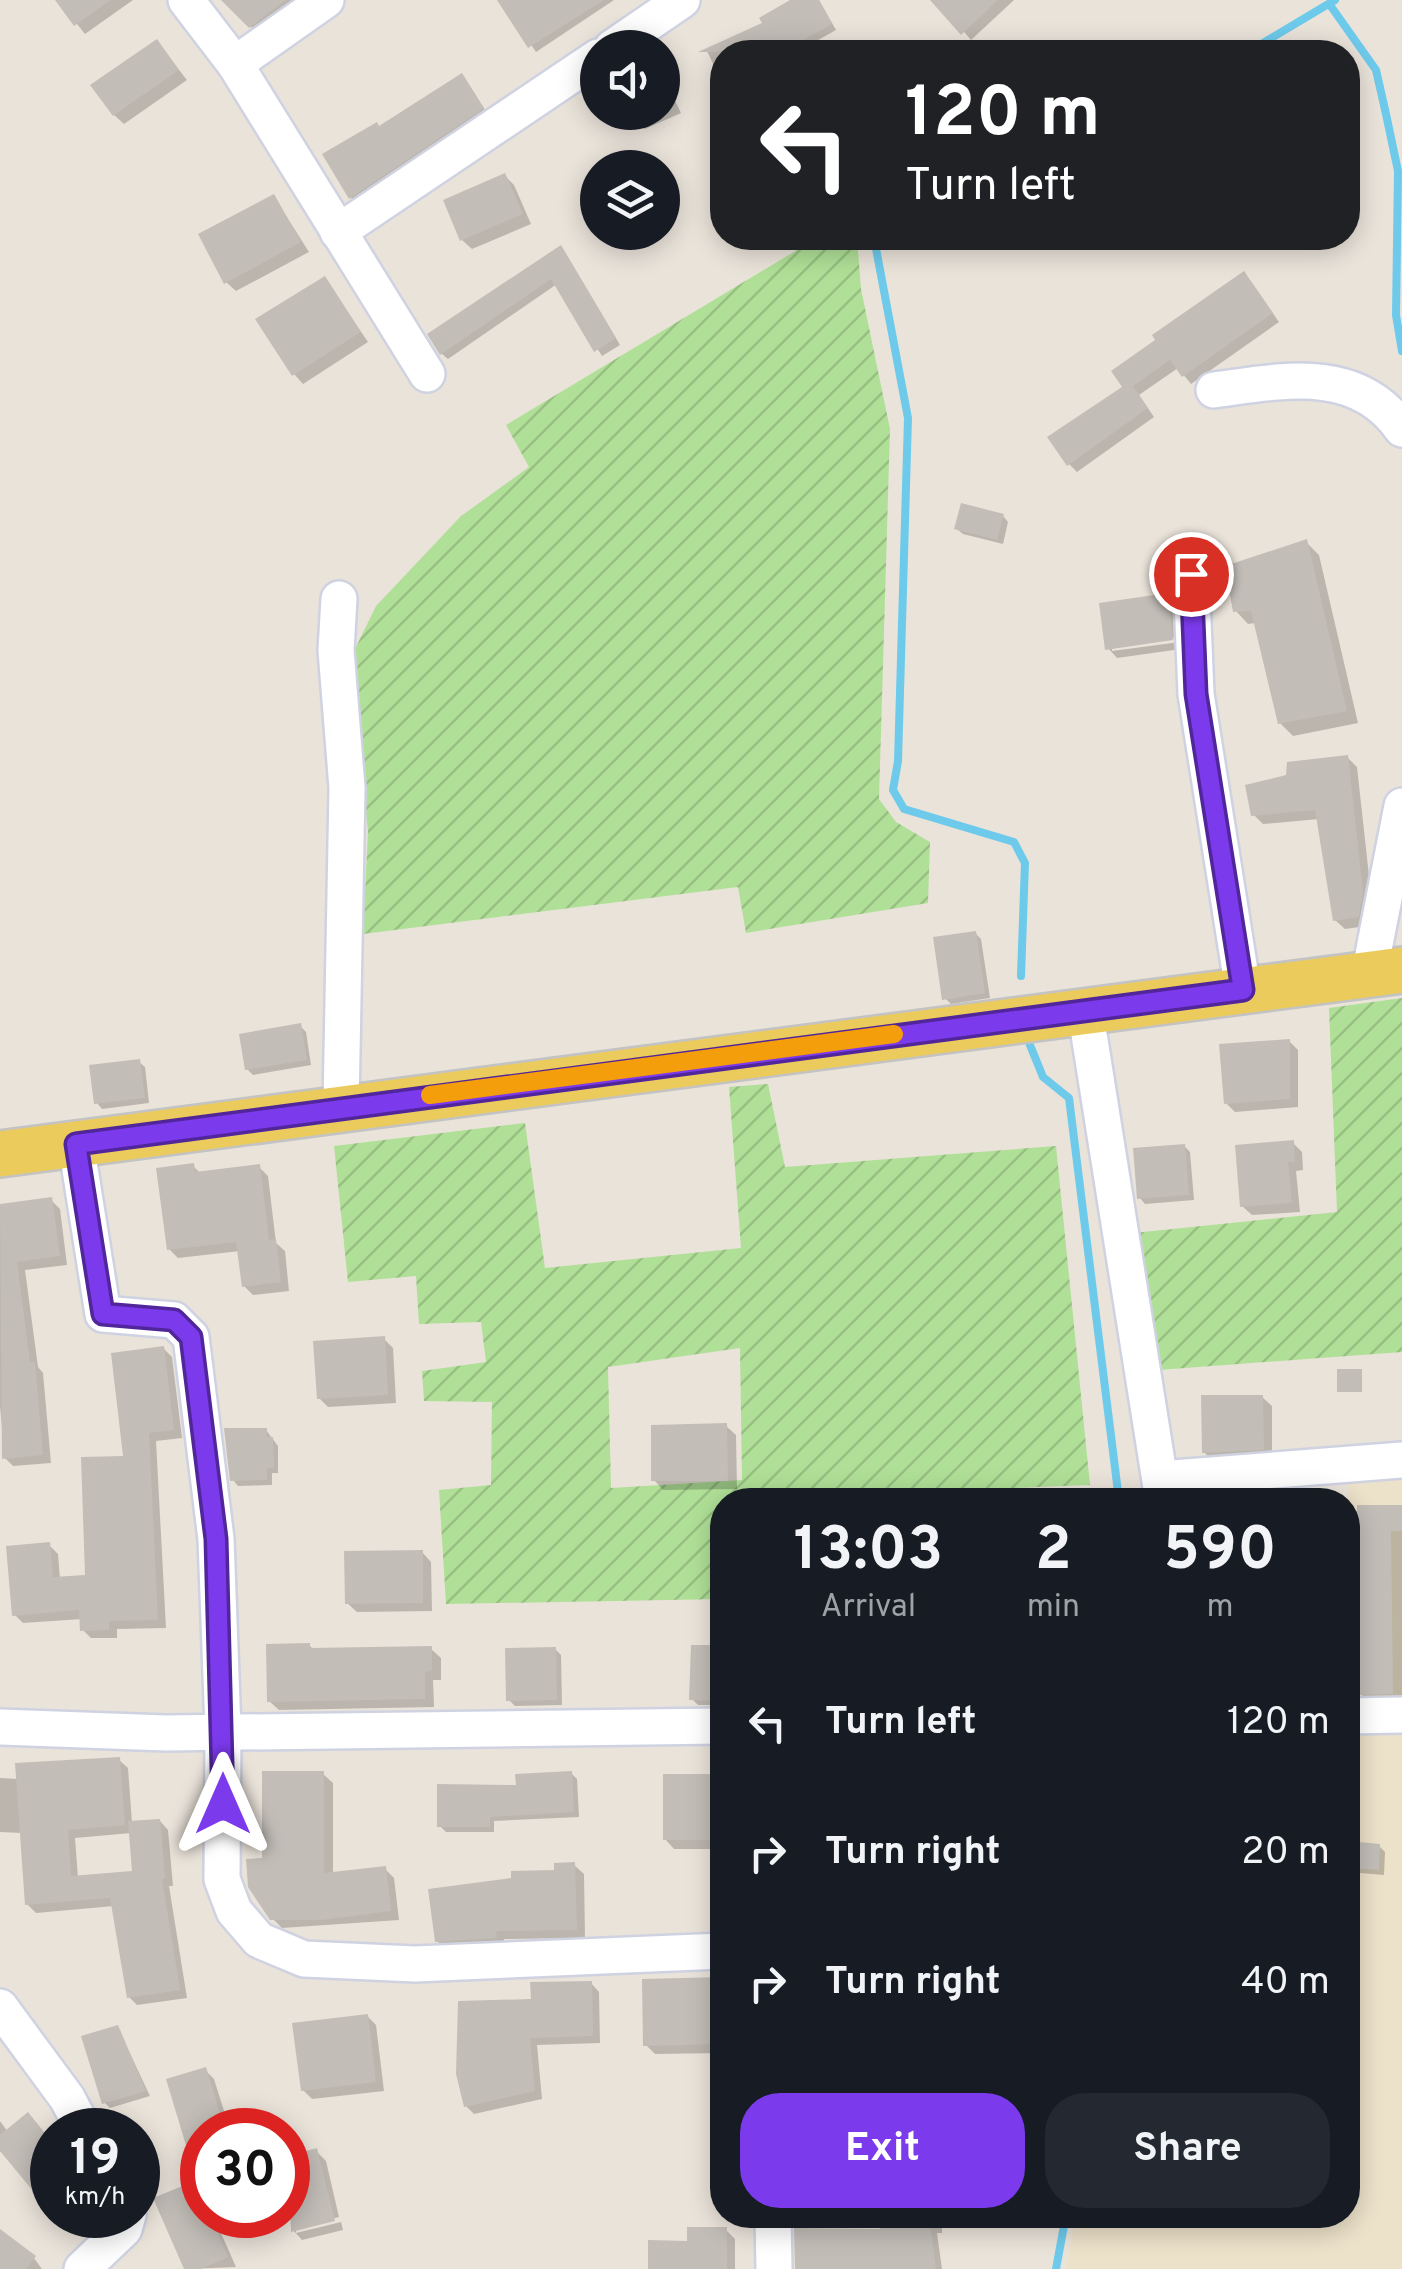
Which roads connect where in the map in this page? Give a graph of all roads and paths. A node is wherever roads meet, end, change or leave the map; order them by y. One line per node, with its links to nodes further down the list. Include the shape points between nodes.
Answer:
1 (186, 0): 5 (street)
2 (326, 0): 5 (street)
3 (682, 0): 4 (street)
4 (638, 30)
5 (236, 64): 7 (street)
6 (580, 69): 7 (street)
7 (338, 232): 8 (street)
8 (428, 374)
9 (1214, 390): 10 (street, via 1300,379 1342,384 1374,400)
10 (1402, 429)
11 (1191, 574): 15 (street, via 1194,678)
12 (339, 599): 17 (street, via 336,650 347,788)
13 (1402, 806): 14 (street)
14 (1385, 973): 15 (main road)
15 (1243, 990): 16 (main road)
16 (1085, 1009): 17 (main road); 21 (street)
17 (341, 1106): 18 (main road)
18 (76, 1144): 19 (main road); 27 (street, via 103,1314 174,1320 191,1337 216,1539)
19 (0, 1154)
20 (1402, 1460): 22 (street)
21 (1161, 1488)
22 (1177, 1488)
23 (1360, 1716): 24 (street)
24 (1402, 1716)
25 (710, 1726): 27 (street)
26 (0, 1727): 27 (street)
27 (223, 1730): 28 (street, via 222,1879 234,1911 260,1940 304,1960 415,1964)
28 (710, 1952)
29 (0, 2008): 30 (street)
30 (72, 2108)
31 (773, 2228): 34 (street)
32 (115, 2238): 33 (street)
33 (82, 2269)
34 (774, 2269)

